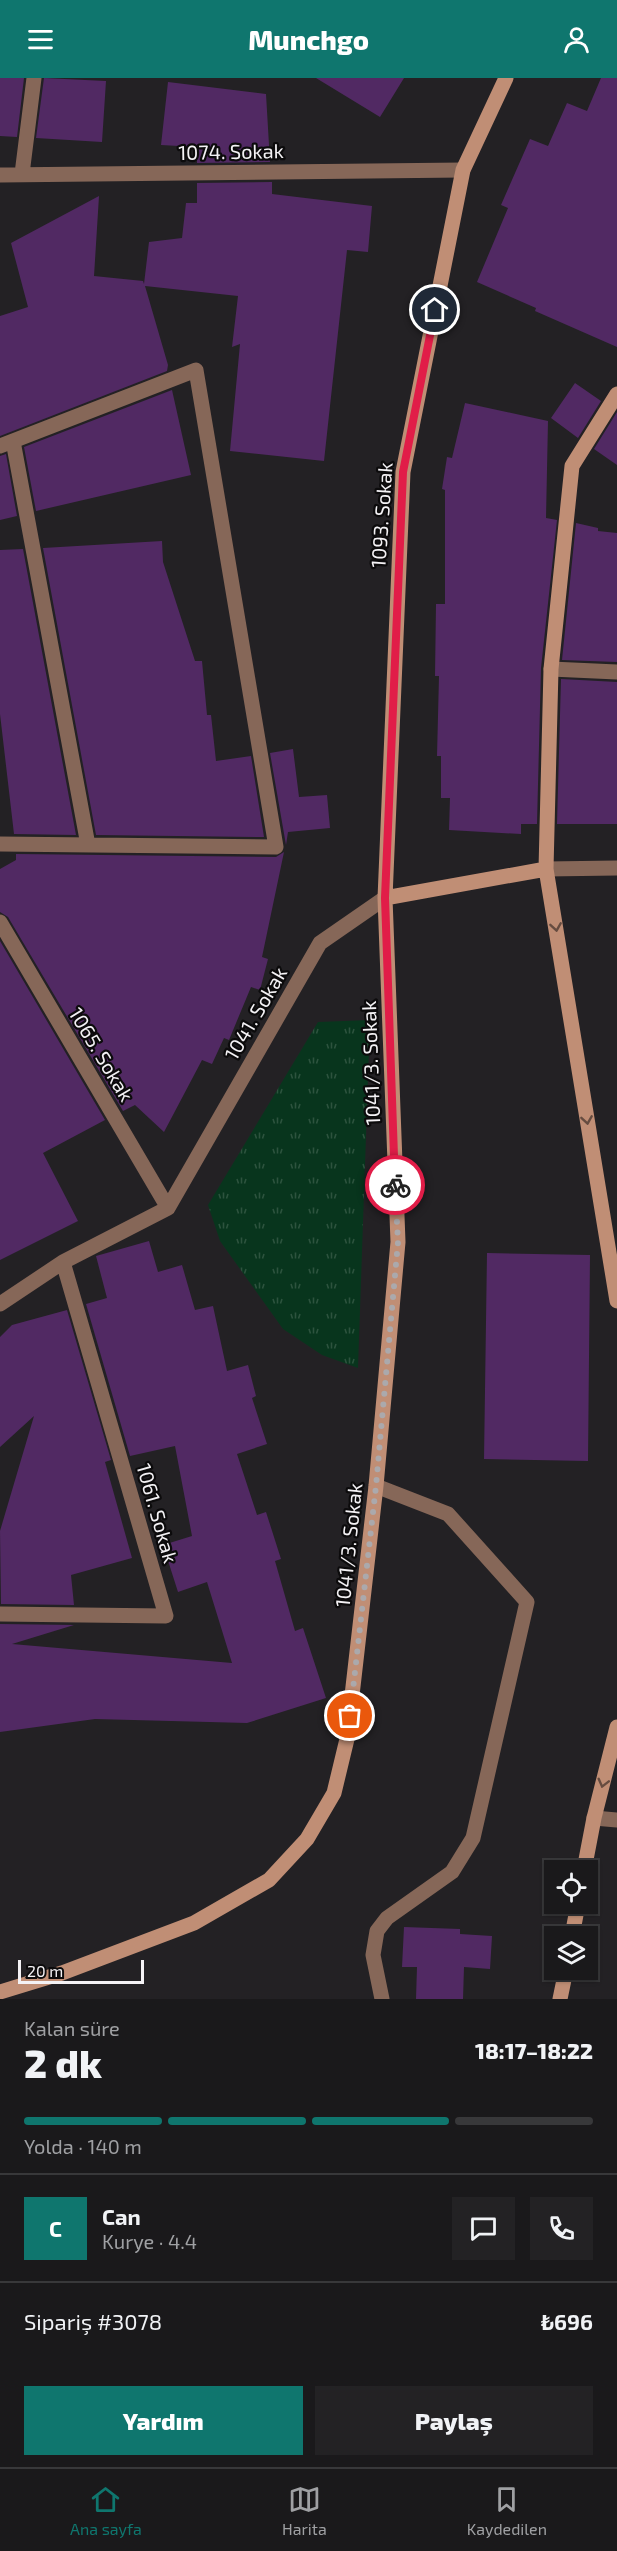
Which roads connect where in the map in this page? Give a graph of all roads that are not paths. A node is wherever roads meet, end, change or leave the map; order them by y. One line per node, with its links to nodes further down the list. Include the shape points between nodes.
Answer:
1 (34, 78): 4 (street)
2 (506, 78): 3 (street, 1093. Sokak)
3 (463, 170): 4 (street, 1074. Sokak); 14 (street, 1093. Sokak, via 403,472)
4 (22, 174): 5 (street, 1074. Sokak)
5 (0, 175)
6 (617, 394): 8 (street, via 572,466)
7 (6, 444): 11 (street); 11 (street, via 196,370 276,847)
8 (551, 669): 9 (street); 13 (street)
9 (617, 672)
10 (0, 844): 11 (street)
11 (88, 845)
12 (617, 868): 13 (street, 1041. Sokak)
13 (546, 869): 14 (street, 1041. Sokak); 18 (street, one-way to 18)
14 (385, 898): 16 (street, 1041. Sokak, via 320,943); 20 (street, 1041/3. Sokak, via 398,1242)
15 (0, 922): 16 (street, 1065. Sokak)
16 (168, 1208): 17 (street)
17 (63, 1262): 19 (street); 21 (street, 1061. Sokak, via 166,1616)
18 (617, 1301)
19 (0, 1304)
20 (376, 1486): 27 (street, 1041/3. Sokak, via 347,1739 334,1793 307,1839 269,1880 194,1923); 28 (street, via 447,1514 527,1602 473,1838 452,1872 387,1918 377,1931 373,1955)
21 (0, 1614)
22 (617, 1726): 23 (street, one-way to 23)
23 (594, 1818): 24 (street); 25 (street)
24 (617, 1820)
25 (586, 1860)
26 (564, 1980): 29 (street)
27 (0, 1992)
28 (382, 1999)
29 (560, 1999)

